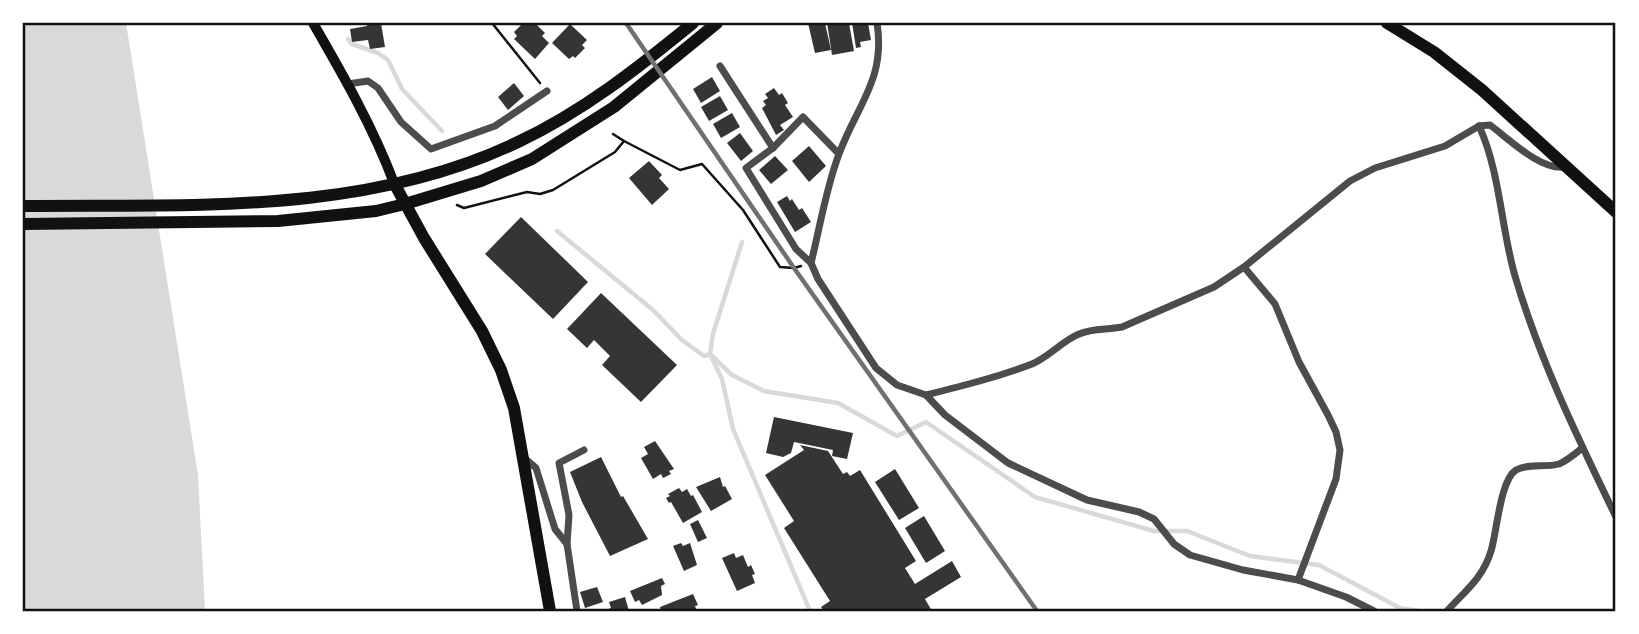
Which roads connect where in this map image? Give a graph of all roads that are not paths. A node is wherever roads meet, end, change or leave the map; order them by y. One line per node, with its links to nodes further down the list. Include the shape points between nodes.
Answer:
1 (313, 23): 7 (main road)
2 (693, 23): 13 (main road, via 635,70 560,120 468,164)
3 (717, 23): 14 (main road, via 646,82 532,159 481,181)
4 (877, 23): 11 (street, via 877,71)
5 (1387, 23): 12 (main road, via 1482,90)
6 (720, 66): 10 (street)
7 (348, 84): 8 (street, via 368,81 378,88 401,122 431,149 495,126); 13 (main road)
8 (547, 91)
9 (1479, 126): 12 (street, via 1490,125 1540,162 1556,169); 19 (street, via 1445,146 1350,181); 21 (street, via 1522,298)
10 (773, 148): 11 (street, via 803,117); 18 (street, via 746,168 796,249)
11 (839, 154): 18 (street)
12 (1566, 167): 16 (main road)
13 (394, 183): 14 (main road); 15 (main road, via 276,203)
14 (405, 204): 17 (main road, via 278,221); 23 (main road, via 501,370)
15 (23, 206)
16 (1616, 212)
17 (23, 224)
18 (811, 263): 20 (street, via 876,368 897,385)
19 (1244, 267): 20 (street, via 1214,287 1122,327 1077,335 1035,363); 26 (street, via 1275,304 1340,450 1336,479)
20 (926, 395): 26 (street, via 1008,463 1087,500 1154,519 1174,544 1190,555)
21 (1581, 449): 24 (street); 30 (street, via 1559,463 1515,471 1502,495 1490,554 1479,579)
22 (584, 450): 25 (street, via 559,463 569,515)
23 (523, 457): 25 (street, via 536,468 555,528); 27 (main road)
24 (1616, 517)
25 (567, 544): 28 (street)
26 (1298, 580): 29 (street)
27 (550, 611)
28 (577, 611)
29 (1374, 611)
30 (1447, 611)

